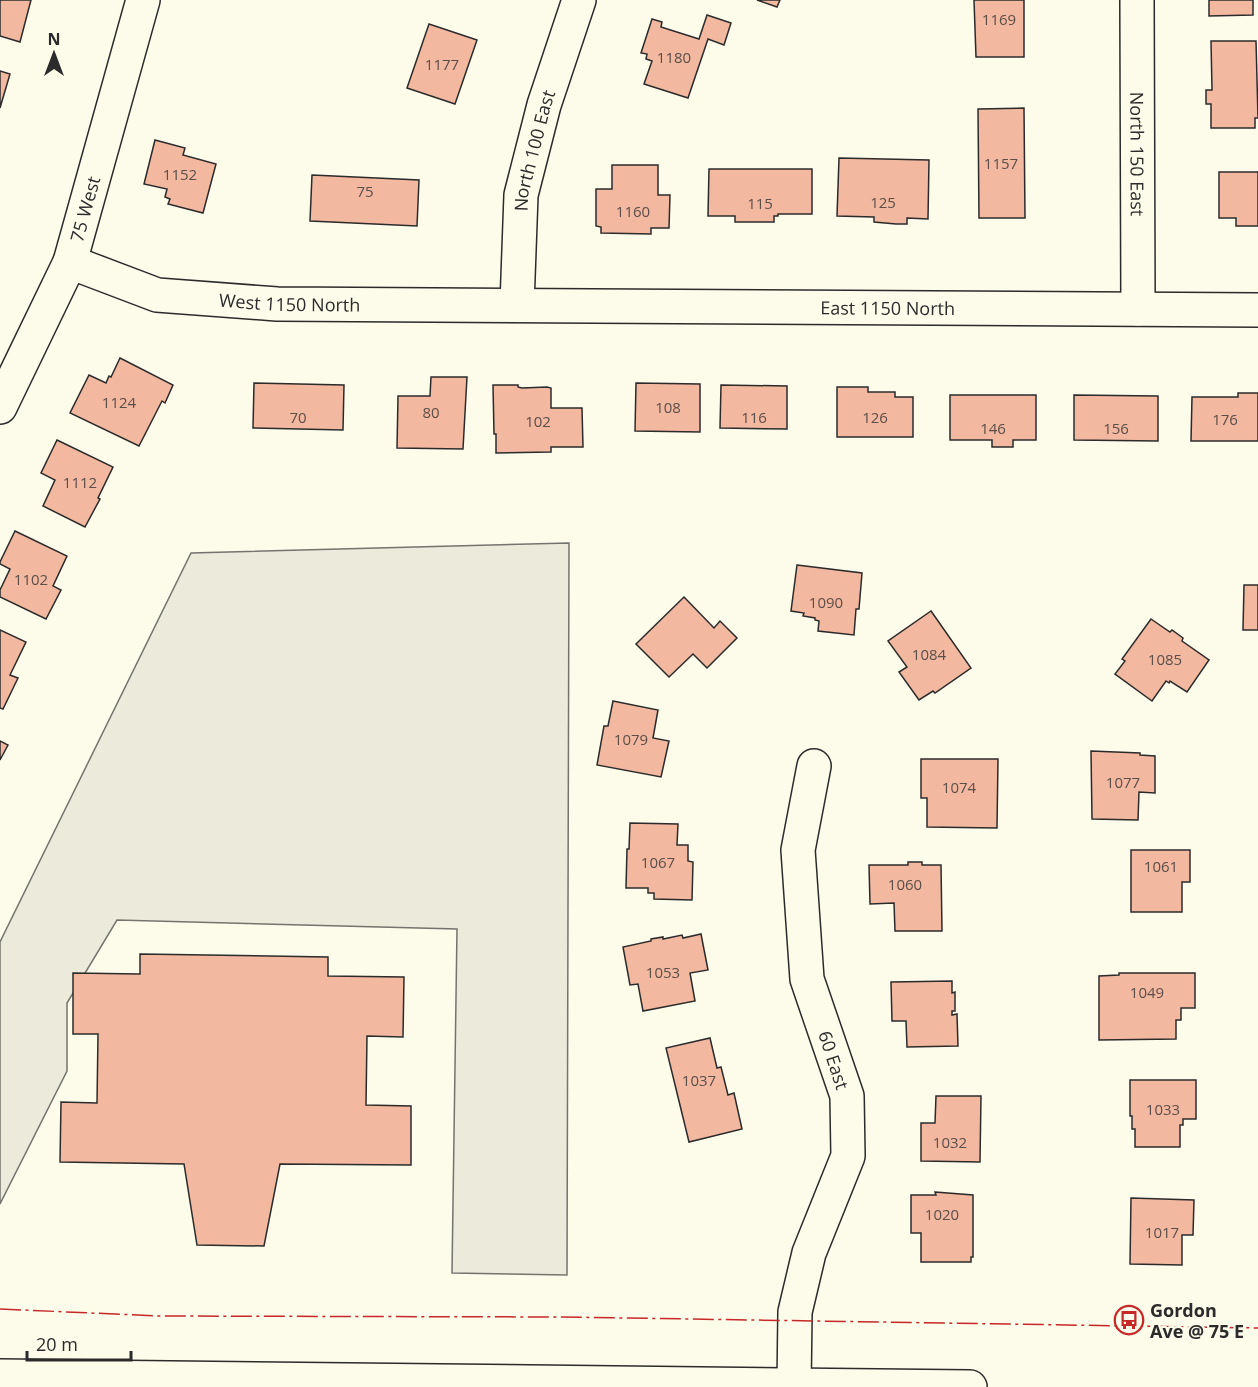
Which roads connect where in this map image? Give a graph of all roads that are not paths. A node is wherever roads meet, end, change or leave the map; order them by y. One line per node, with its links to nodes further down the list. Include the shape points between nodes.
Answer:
1 (143, 0): 4 (street, 75 West)
2 (579, 0): 5 (street, North 100 East, via 544,105 521,195)
3 (1137, 0): 6 (street, North 150 East)
4 (70, 262): 5 (street, West 1150 North, via 157,295 278,304); 8 (street, 75 West)
5 (517, 305): 6 (street, East 1150 North)
6 (1138, 309): 7 (street, East 1150 North)
7 (1258, 310)
8 (0, 407)
9 (814, 766): 11 (street, 60 East, via 798,850 807,979 847,1096 848,1156 809,1253 795,1312)
10 (0, 1376): 11 (street)
11 (794, 1386): 12 (street)
12 (970, 1387)

